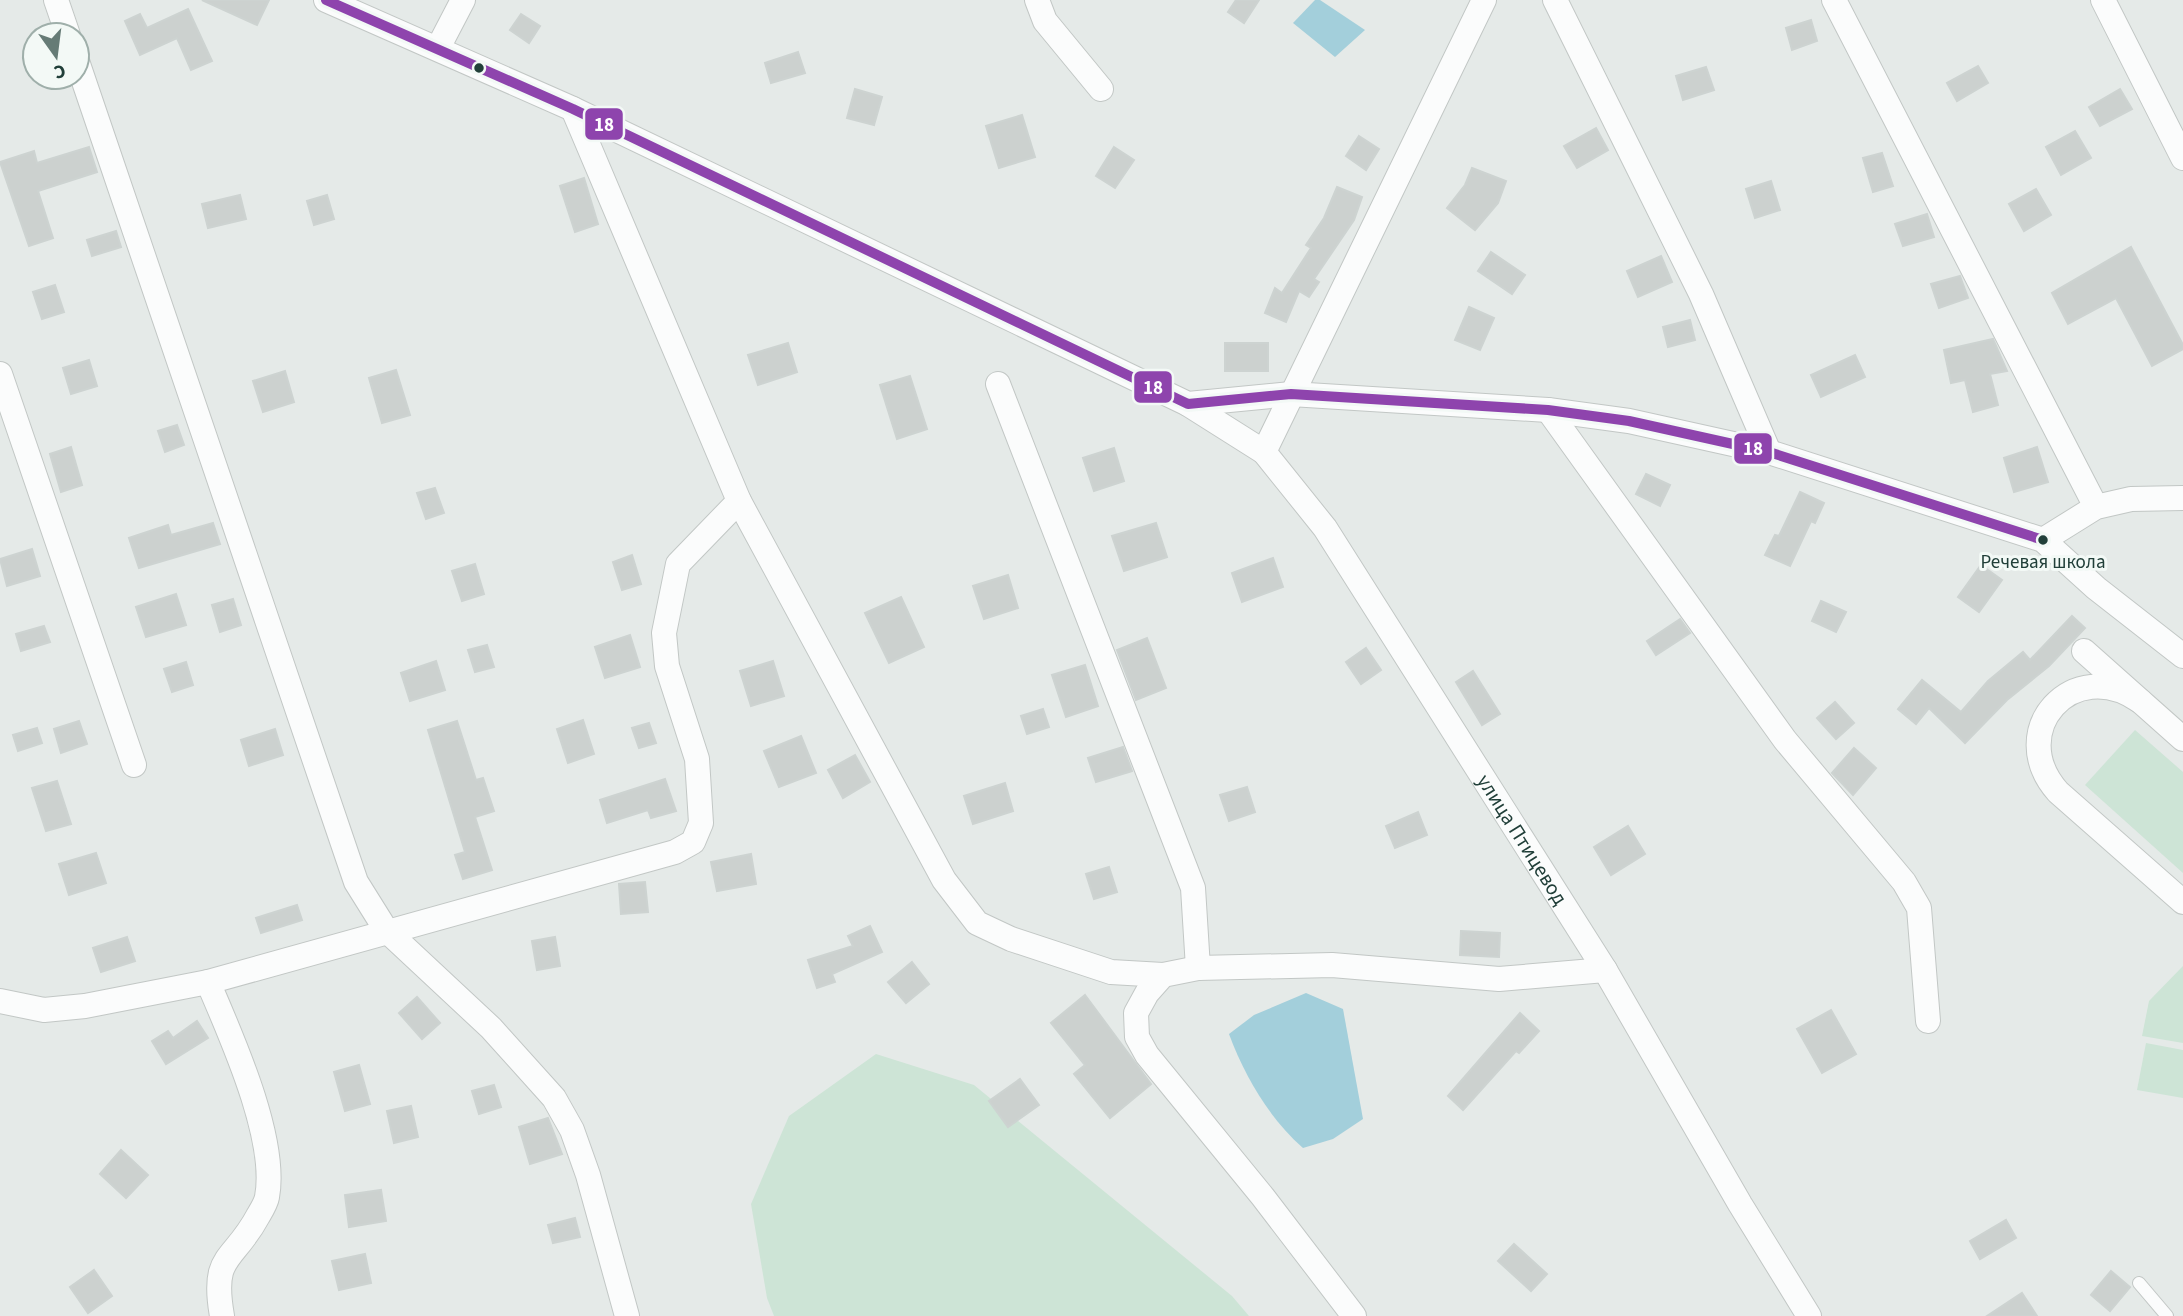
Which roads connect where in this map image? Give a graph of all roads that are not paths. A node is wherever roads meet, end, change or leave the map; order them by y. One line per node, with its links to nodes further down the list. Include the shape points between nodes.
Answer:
1 (56, 0): 9 (street)
2 (326, 0): 10 (street, улица Птицевод)
3 (463, 0): 10 (street)
4 (1037, 0): 11 (street, via 1045,21)
5 (1484, 0): 17 (street)
6 (1555, 0): 21 (street, via 1701,294)
7 (1834, 0): 24 (street)
8 (2103, 0): 14 (street)
9 (63, 21)
10 (438, 48): 13 (street, улица Птицевод)
11 (1101, 89)
12 (87, 91): 32 (street, via 356,881)
13 (573, 109): 18 (street, улица Птицевод); 23 (street)
14 (2183, 159)
15 (0, 374): 30 (street)
16 (998, 384): 33 (street, via 1193,888)
17 (1291, 394): 18 (street); 19 (street); 20 (street)
18 (1188, 404): 20 (street, улица Птицевод)
19 (1548, 410): 21 (street, via 1629,421); 38 (street, via 1785,740 1904,882 1919,908)
20 (1264, 452): 34 (street, улица Птицевод, via 1325,528)
21 (1769, 452): 25 (street)
22 (2183, 498): 24 (street, via 2131,499)
23 (739, 501): 32 (street, via 678,564 664,633 667,666 696,759 701,823 693,842 675,852); 35 (street, via 944,880 977,923 1111,972)
24 (2096, 507): 25 (street)
25 (2043, 540): 27 (street)
26 (2084, 651): 28 (street)
27 (2183, 656)
28 (2140, 701): 29 (street); 31 (street, via 2102,685 2076,690 2053,705 2045,717 2038,757 2058,792)
29 (2183, 739)
30 (134, 765)
31 (2183, 902)
32 (386, 930): 36 (street); 41 (street, via 491,1028 554,1098 572,1129 584,1164)
33 (1198, 968): 34 (street, via 1332,965 1499,979); 35 (street)
34 (1605, 970): 43 (street, улица Птицевод)
35 (1163, 975): 42 (street, via 1136,1013 1138,1037 1147,1055)
36 (208, 982): 37 (street, via 58,1009); 40 (street, via 240,1060 266,1149 267,1198 250,1231 224,1260 217,1287)
37 (0, 1001)
38 (1928, 1021)
39 (2139, 1283): 44 (lane)
40 (222, 1316)
41 (627, 1316)
42 (1354, 1316)
43 (1809, 1316)
44 (2167, 1316)

